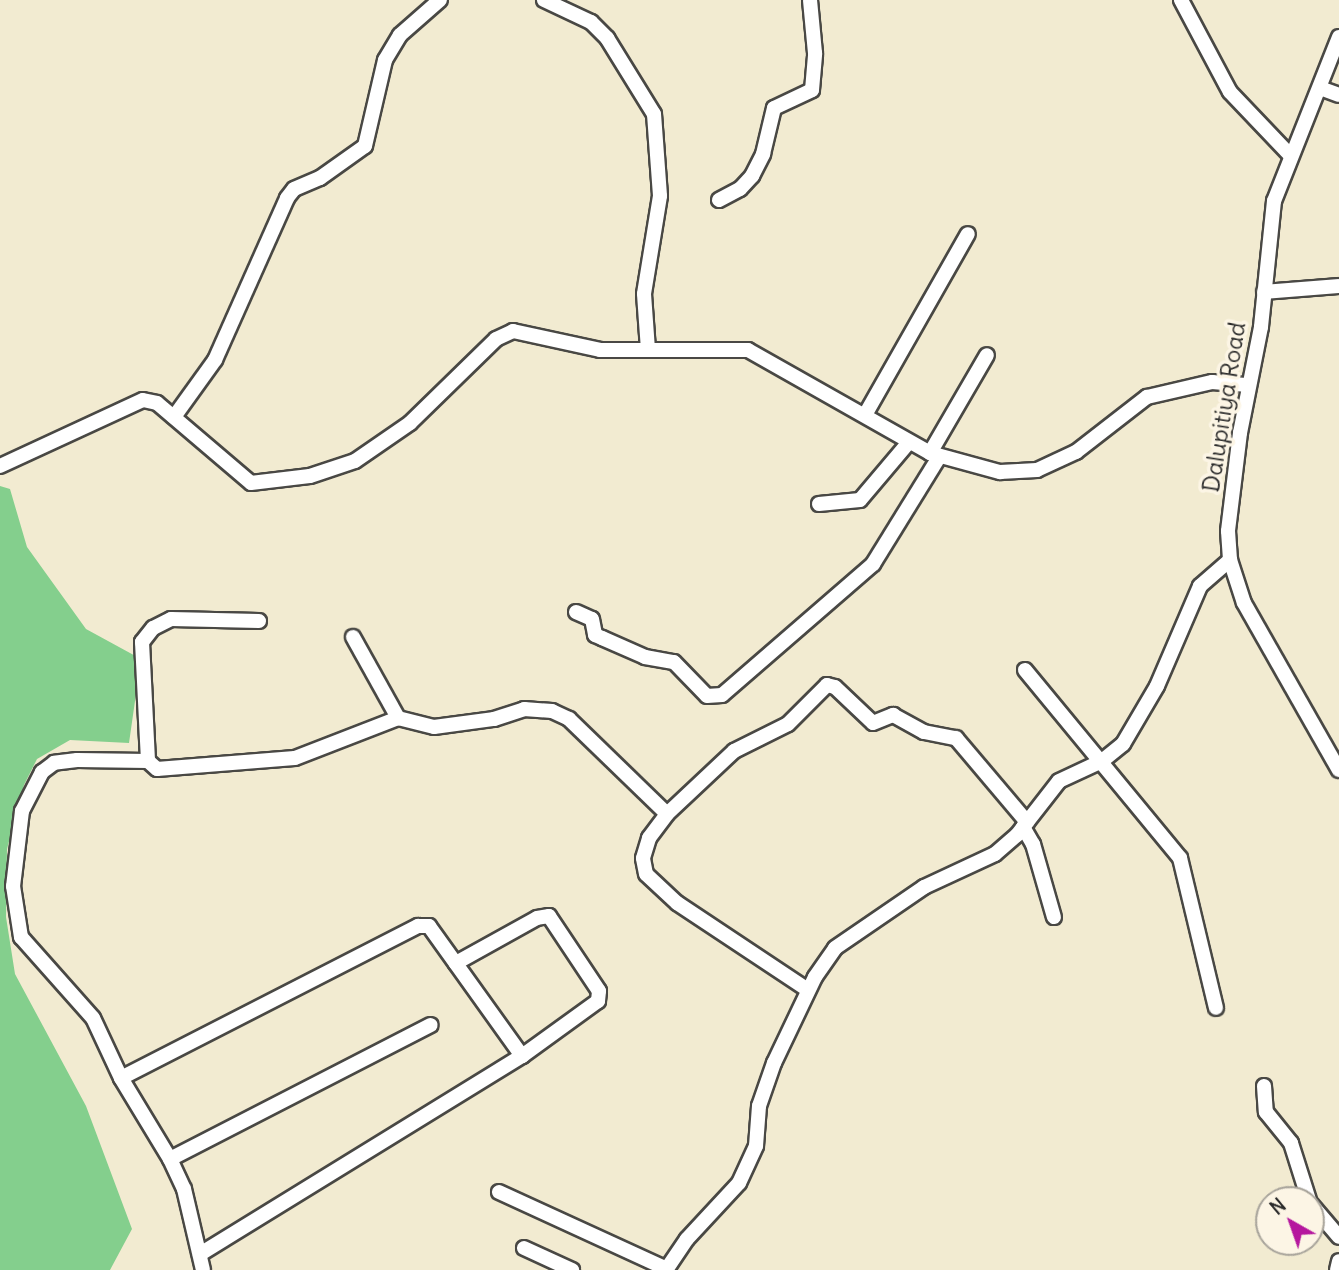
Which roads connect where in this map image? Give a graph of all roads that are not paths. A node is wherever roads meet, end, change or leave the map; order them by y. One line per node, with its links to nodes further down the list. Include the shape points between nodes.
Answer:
1 (440, 0): 5 (street)
2 (544, 0): 14 (street, via 592,22 654,114 660,196 644,294)
3 (810, 0): 10 (street, via 815,54 812,90 774,108 763,154 752,176 740,190)
4 (1181, 0): 9 (street, via 1230,92)
5 (419, 6): 18 (street, via 385,60 365,146 320,178 294,189 287,198 215,360)
6 (1339, 37): 7 (street, Dalupitiya Road)
7 (1320, 88): 8 (street); 9 (street, Dalupitiya Road)
8 (1339, 95)
9 (1290, 155): 13 (street, Dalupitiya Road, via 1269,227)
10 (719, 201)
11 (968, 234): 17 (street)
12 (1339, 286): 13 (street)
13 (1264, 292): 16 (street, Dalupitiya Road)
14 (648, 350): 17 (street, via 748,351); 18 (street, via 600,349 513,331 496,339 410,423 355,461 310,476 251,482)
15 (988, 355): 20 (street)
16 (1248, 385): 20 (street, via 1212,382 1147,397 1076,453 1037,470 1000,472); 23 (street, Dalupitiya Road, via 1233,479)
17 (865, 415): 19 (street)
18 (174, 417): 21 (street, via 157,403 128,404)
19 (909, 442): 20 (street); 22 (street, via 860,500)
20 (935, 455): 24 (street, via 873,564 722,695 707,696 674,662 645,657 595,635 592,619)
21 (0, 466)
22 (819, 504)
23 (1230, 560): 29 (street, Dalupitiya Road, via 1254,623); 31 (street, via 1200,586 1157,686 1123,744)
24 (576, 612)
25 (259, 621): 30 (street, via 171,619 153,628 142,642)
26 (354, 637): 28 (street)
27 (1025, 670): 31 (street)
28 (398, 718): 30 (street, via 319,753 295,758 157,769); 33 (street, via 434,727 494,719 524,709 552,711 569,719)
29 (1332, 742): 32 (street, Dalupitiya Road)
30 (149, 761): 41 (street, via 77,760 54,763 42,772 22,811 13,886 21,937 93,1017)
31 (1102, 761): 34 (street, via 1059,781); 38 (street, via 1180,858)
32 (1339, 770)
33 (667, 814): 34 (street, via 714,767 734,751 788,724 827,685 835,687 873,723 893,715 924,732 956,738); 37 (street, via 649,838 643,858 653,883)
34 (1025, 825): 35 (street); 37 (street, via 995,854 924,887 866,923 835,948)
35 (1054, 917)
36 (456, 963): 40 (street); 40 (street, via 537,918 549,916 599,991 598,1001); 41 (street, via 429,926 418,926)
37 (808, 990): 51 (street, via 762,1095 755,1146 739,1184 687,1239)
38 (1216, 1008)
39 (431, 1025): 43 (street)
40 (522, 1056): 49 (street)
41 (121, 1078): 43 (street)
42 (1264, 1086): 44 (street, via 1266,1112 1290,1143)
43 (170, 1159): 49 (street, via 184,1189)
44 (1305, 1186)
45 (499, 1192): 51 (street)
46 (1325, 1220): 47 (street)
47 (1339, 1237)
48 (524, 1248): 53 (street)
49 (200, 1254): 52 (street)
50 (1339, 1261): 54 (street)
51 (667, 1269)
52 (203, 1270)
53 (572, 1270)
54 (1337, 1270)

